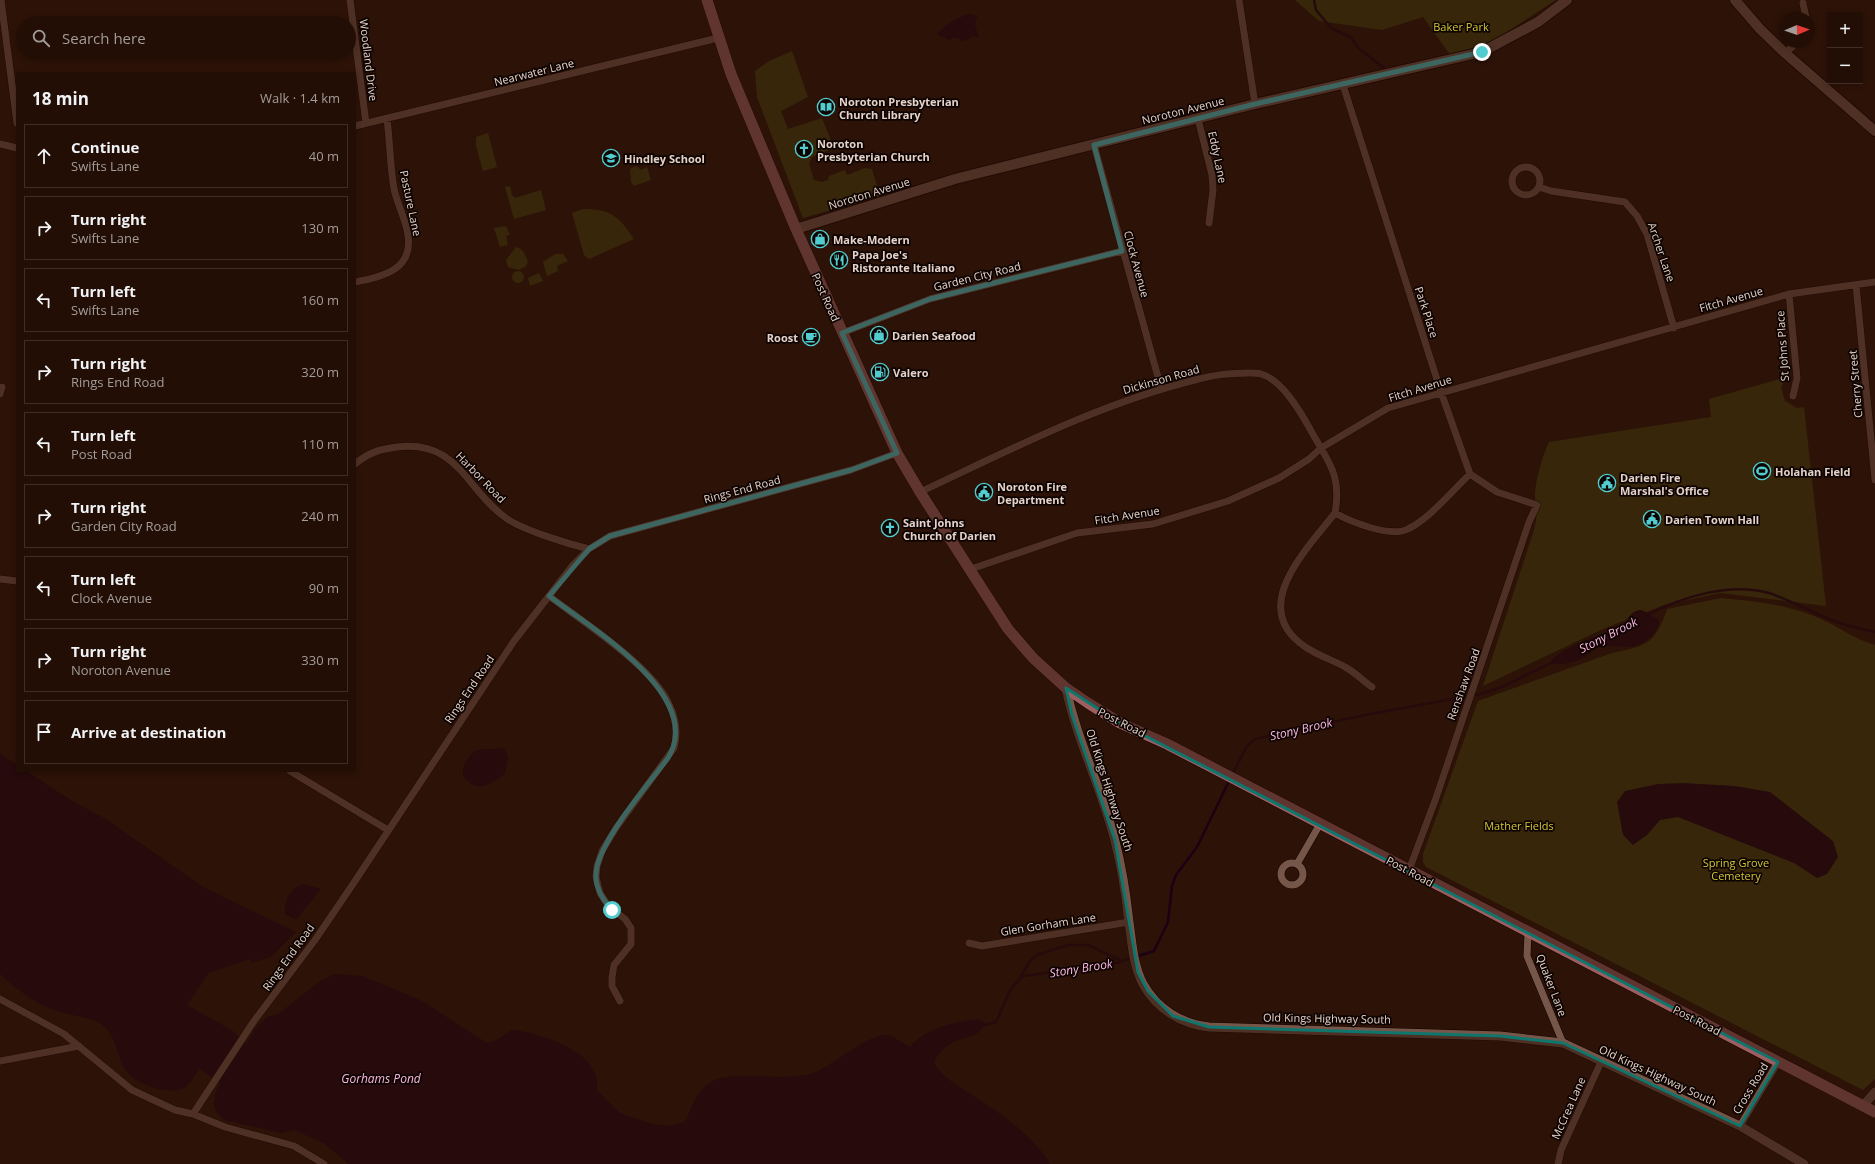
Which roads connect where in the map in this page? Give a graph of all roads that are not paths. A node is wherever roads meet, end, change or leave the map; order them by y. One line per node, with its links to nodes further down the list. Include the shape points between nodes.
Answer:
1 (1, 0): 16 (street)
2 (350, 0): 9 (street, Woodland Drive)
3 (707, 0): 10 (main road, Post Road)
4 (1239, 0): 15 (street)
5 (1567, 0): 14 (main road, Noroton Avenue, via 1538,22 1482,52)
6 (1735, 0): 13 (main road)
7 (1803, 3): 8 (street)
8 (1805, 12)
9 (352, 16)
10 (718, 38): 17 (street, Nearwater Lane); 27 (main road, Post Road)
11 (356, 46): 19 (street, Woodland Drive)
12 (1791, 48): 13 (street)
13 (1785, 53): 21 (main road)
14 (1343, 85): 15 (main road, Noroton Avenue); 36 (street, Park Place)
15 (1255, 104): 18 (main road, Noroton Avenue)
16 (16, 115)
17 (387, 119): 19 (street, Nearwater Lane); 29 (street, Pasture Lane, via 394,188 407,230 408,247 401,263 389,274)
18 (1198, 119): 23 (main road, Noroton Avenue); 26 (street, Eddy Lane, via 1212,175)
19 (366, 123): 20 (street, Nearwater Lane)
20 (356, 126)
21 (1875, 131)
22 (0, 144): 24 (street)
23 (1094, 145): 27 (main road, Noroton Avenue, via 955,179); 28 (street, Clock Avenue)
24 (16, 148)
25 (1539, 187): 25 (street, via 1539,176 1532,168 1521,167 1513,175 1512,186 1520,194 1531,194); 33 (street, Archer Lane, via 1624,202 1637,216 1646,234)
26 (1209, 223)
27 (796, 229): 34 (main road, Post Road)
28 (1122, 251): 34 (street, Garden City Road, via 930,299); 35 (street, Clock Avenue)
29 (356, 282)
30 (1875, 282): 31 (street, Fitch Avenue)
31 (1856, 285): 32 (street, Fitch Avenue); 42 (street, Cherry Street)
32 (1789, 294): 33 (street, Fitch Avenue); 37 (street, St Johns Place, via 1797,378)
33 (1674, 328): 36 (street, Fitch Avenue)
34 (842, 333): 39 (main road, Post Road)
35 (1160, 388): 38 (street, Dickinson Road, via 1225,373 1261,374 1280,386 1297,406); 43 (street, Dickinson Road, via 1058,428)
36 (1441, 392): 38 (street, Fitch Avenue, via 1388,408); 41 (street, Park Place)
37 (1793, 396)
38 (1321, 448): 44 (street, Dickinson Road, via 1336,477 1338,495); 46 (street, Fitch Avenue, via 1279,478 1228,501 1154,524 1077,533)
39 (897, 453): 43 (main road, Post Road); 45 (street, Rings End Road, via 851,470 610,536)
40 (356, 463): 45 (street, Harbor Road, via 377,450 415,446 442,454 453,462 507,519 531,530)
41 (1470, 474): 44 (street, via 1407,530 1390,532 1352,522); 56 (street, Renshaw Road, via 1498,492 1537,505)
42 (1875, 480)
43 (920, 492): 46 (main road, Post Road)
44 (1335, 513): 50 (street, via 1293,566 1281,596 1281,619 1291,635 1307,648 1346,667)
45 (589, 549): 49 (street, Rings End Road)
46 (968, 570): 51 (main road, Post Road, via 1008,629 1033,658)
47 (0, 579): 48 (street)
48 (16, 581)
49 (549, 596): 54 (street, Rings End Road, via 514,641); 61 (street, via 610,642 653,680 669,703 676,724 674,748 616,828 602,851 597,866 596,877 600,893 609,907 625,919 631,928 631,944 614,966 612,977 612,986)
50 (1372, 687)
51 (1066, 688): 53 (main road, Post Road, via 1120,723 1167,744); 57 (street, Old Kings Highway South, via 1072,715 1115,840)
52 (292, 772): 54 (street)
53 (1320, 824): 55 (street); 56 (main road, Post Road)
54 (388, 830): 70 (street, Rings End Road)
55 (1297, 864)
56 (1409, 870): 58 (main road, Post Road)
57 (1130, 922): 59 (street, Glen Gorham Lane, via 982,946); 62 (street, Old Kings Highway South, via 1134,956 1143,984 1164,1009 1181,1020 1198,1026 1500,1036)
58 (1528, 933): 62 (street, Quaker Lane, via 1527,956); 66 (main road, Post Road)
59 (969, 943)
60 (0, 999): 63 (street, via 64,1034)
61 (620, 1001)
62 (1563, 1043): 65 (street, Old Kings Highway South)
63 (79, 1046): 64 (street); 70 (street, via 132,1090 175,1110)
64 (0, 1061)
65 (1601, 1062): 71 (street, Old Kings Highway South); 73 (street, McCrea Lane, via 1561,1150)
66 (1778, 1062): 68 (main road, Post Road); 71 (street, Cross Road)
67 (1875, 1092): 68 (street)
68 (1863, 1106): 69 (main road, Post Road)
69 (1875, 1112)
70 (193, 1114): 72 (street, via 225,1127 294,1146)
71 (1740, 1126): 74 (street, Old Kings Highway South)
72 (324, 1164)
73 (1558, 1164)
74 (1804, 1164)

